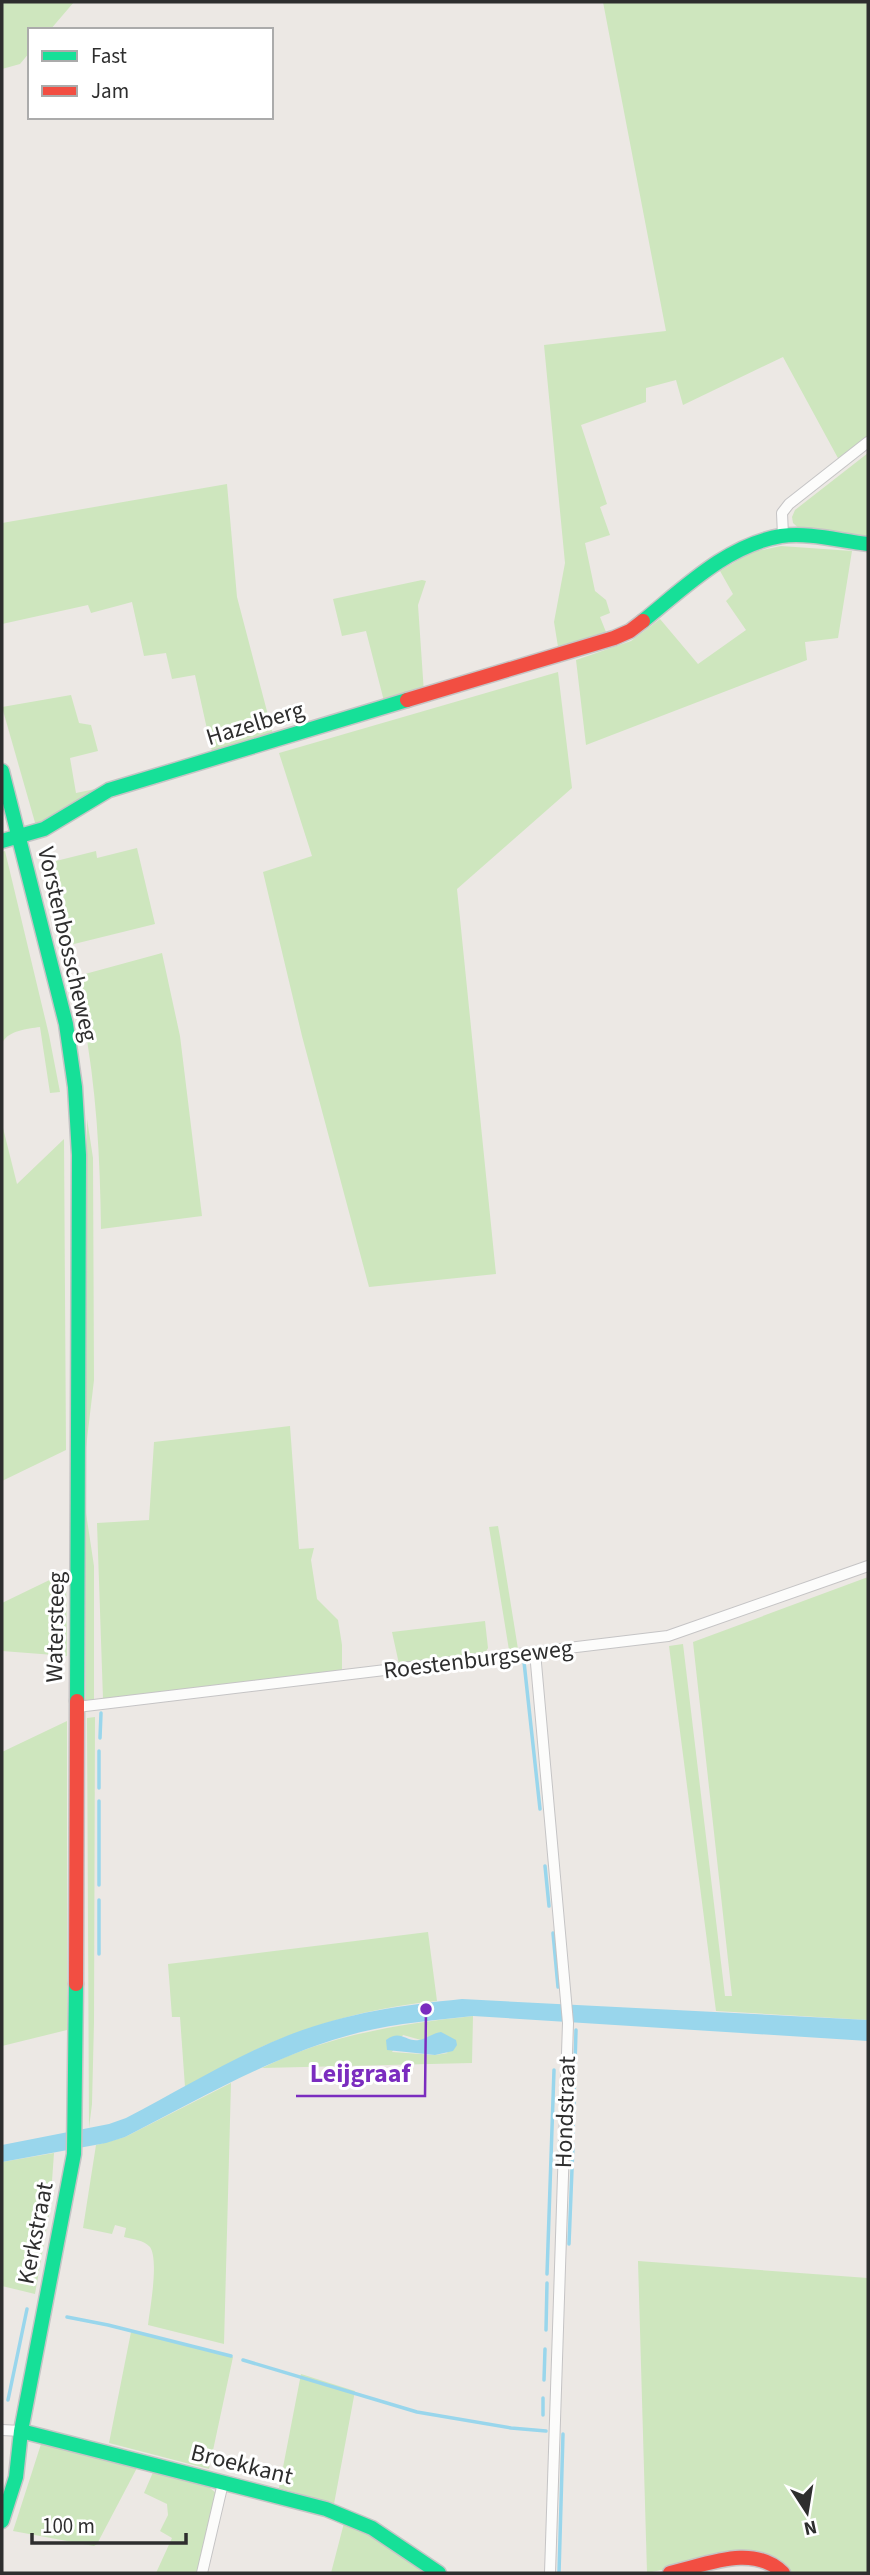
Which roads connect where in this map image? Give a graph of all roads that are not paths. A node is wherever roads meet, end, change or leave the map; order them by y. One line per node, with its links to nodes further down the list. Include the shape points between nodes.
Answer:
1 (868, 442): 2 (street, via 789,504 782,513)
2 (783, 535): 3 (street); 5 (street, Hazelberg, via 721,560 630,631 614,638 109,790 44,828)
3 (868, 544)
4 (2, 771): 5 (street, Vorstenbosscheweg)
5 (18, 837): 6 (street, Hazelberg); 7 (street, Vorstenbosscheweg, via 66,1024)
6 (2, 841)
7 (78, 1129): 10 (street, Watersteeg)
8 (868, 1566): 9 (street, Roestenburgseweg, via 668,1636)
9 (535, 1652): 10 (street, Roestenburgseweg); 18 (street, Hondstraat, via 568,2023)
10 (77, 1707): 11 (street, Watersteeg)
11 (76, 2126): 13 (street, Kerkstraat)
12 (2, 2430): 13 (street)
13 (21, 2431): 14 (street, Broekkant); 15 (street, Kerkstraat, via 12,2494)
14 (223, 2483): 16 (street); 17 (street, Broekkant, via 346,2516)
15 (2, 2521)
16 (201, 2573)
17 (439, 2573)
18 (550, 2573)
19 (670, 2573): 20 (street, via 750,2556 770,2560)
20 (783, 2573)

